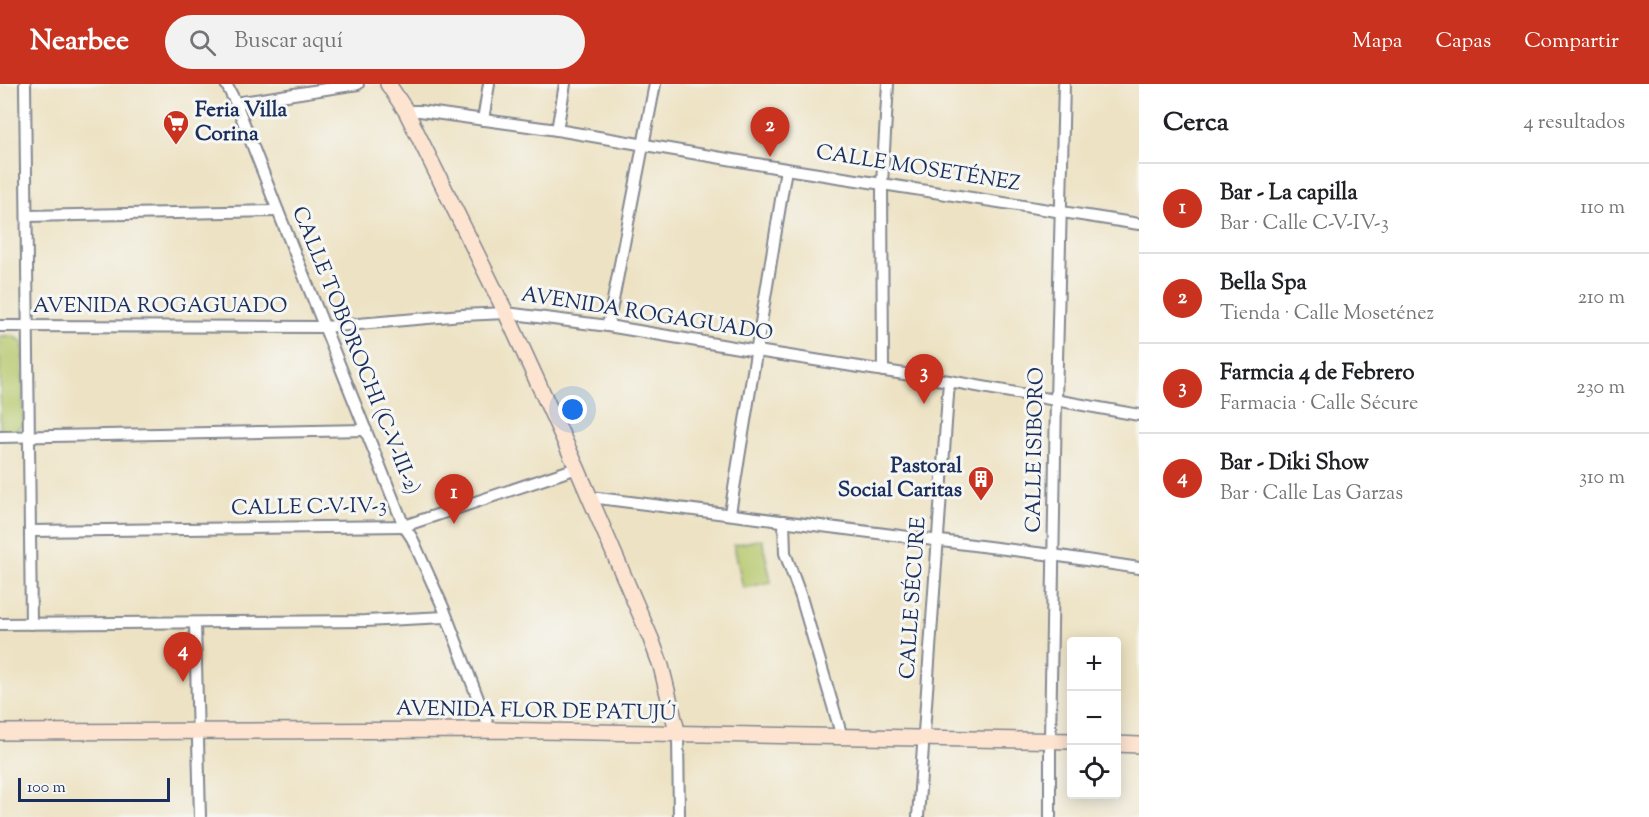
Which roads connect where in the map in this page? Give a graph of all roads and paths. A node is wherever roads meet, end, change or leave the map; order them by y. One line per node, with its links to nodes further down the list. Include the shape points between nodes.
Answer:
1 (25, 84): 19 (street)
2 (226, 84): 10 (street, CALLE TOBOROCHI (C-V-III-2))
3 (358, 84): 10 (street)
4 (388, 84): 11 (main road)
5 (489, 84): 12 (street)
6 (565, 84): 13 (street)
7 (655, 84): 14 (street)
8 (888, 84): 16 (street)
9 (1064, 84): 18 (street, CALLE ISIBORO)
10 (236, 103): 17 (street, CALLE TOBOROCHI (C-V-III-2))
11 (406, 111): 12 (street, CALLE MOSETÉNEZ); 21 (main road)
12 (483, 120): 13 (street, CALLE MOSETÉNEZ)
13 (557, 130): 14 (street, CALLE MOSETÉNEZ)
14 (644, 145): 15 (street, CALLE MOSETÉNEZ); 24 (street)
15 (786, 169): 16 (street, CALLE MOSETÉNEZ); 26 (street)
16 (882, 183): 18 (street, CALLE MOSETÉNEZ); 27 (street)
17 (278, 211): 19 (street); 25 (street, CALLE TOBOROCHI (C-V-III-2))
18 (1060, 211): 20 (street, CALLE MOSETÉNEZ); 29 (street, CALLE ISIBORO)
19 (27, 216): 22 (street)
20 (1139, 224)
21 (506, 313): 24 (street, AVENIDA ROGAGUADO); 25 (street, AVENIDA ROGAGUADO); 34 (main road)
22 (28, 325): 23 (street, AVENIDA ROGAGUADO); 25 (street, AVENIDA ROGAGUADO); 32 (street)
23 (0, 326)
24 (608, 326): 26 (street, AVENIDA ROGAGUADO)
25 (324, 327): 31 (street, CALLE TOBOROCHI (C-V-III-2))
26 (757, 351): 27 (street, AVENIDA ROGAGUADO); 36 (street)
27 (883, 371): 28 (street, AVENIDA ROGAGUADO)
28 (949, 381): 29 (street, AVENIDA ROGAGUADO); 40 (street, CALLE SÉCURE)
29 (1056, 400): 30 (street, AVENIDA ROGAGUADO); 41 (street, CALLE ISIBORO)
30 (1139, 415)
31 (366, 430): 32 (street); 38 (street, CALLE TOBOROCHI (C-V-III-2))
32 (29, 437): 33 (street); 39 (street)
33 (0, 438)
34 (577, 468): 35 (main road); 38 (street, CALLE C-V-IV-3)
35 (590, 497): 36 (street); 50 (main road, via 661,666)
36 (730, 513): 37 (street)
37 (784, 521): 40 (street); 51 (street, via 785,552)
38 (404, 526): 39 (street, CALLE C-V-IV-3); 43 (street, CALLE TOBOROCHI (C-V-III-2))
39 (31, 531): 45 (street)
40 (938, 540): 41 (street); 52 (street, CALLE SÉCURE)
41 (1053, 555): 42 (street); 53 (street, CALLE ISIBORO)
42 (1139, 568)
43 (445, 617): 46 (street); 48 (street, CALLE TOBOROCHI (C-V-III-2))
44 (0, 624): 45 (street)
45 (32, 624): 46 (street)
46 (195, 624): 47 (street)
47 (198, 730): 48 (main road, AVENIDA FLOR DE PATUJÚ); 49 (main road, AVENIDA FLOR DE PATUJÚ); 57 (street)
48 (490, 730): 50 (main road, AVENIDA FLOR DE PATUJÚ)
49 (0, 732)
50 (678, 735): 51 (main road, AVENIDA FLOR DE PATUJÚ); 58 (street)
51 (842, 737): 52 (main road, AVENIDA FLOR DE PATUJÚ)
52 (923, 738): 53 (main road, AVENIDA FLOR DE PATUJÚ); 59 (street, CALLE SÉCURE)
53 (1050, 739): 54 (main road, AVENIDA FLOR DE PATUJÚ); 60 (street, CALLE ISIBORO)
54 (1067, 741)
55 (1121, 744): 56 (main road)
56 (1139, 745)
57 (200, 817)
58 (679, 817)
59 (918, 817)
60 (1050, 817)

